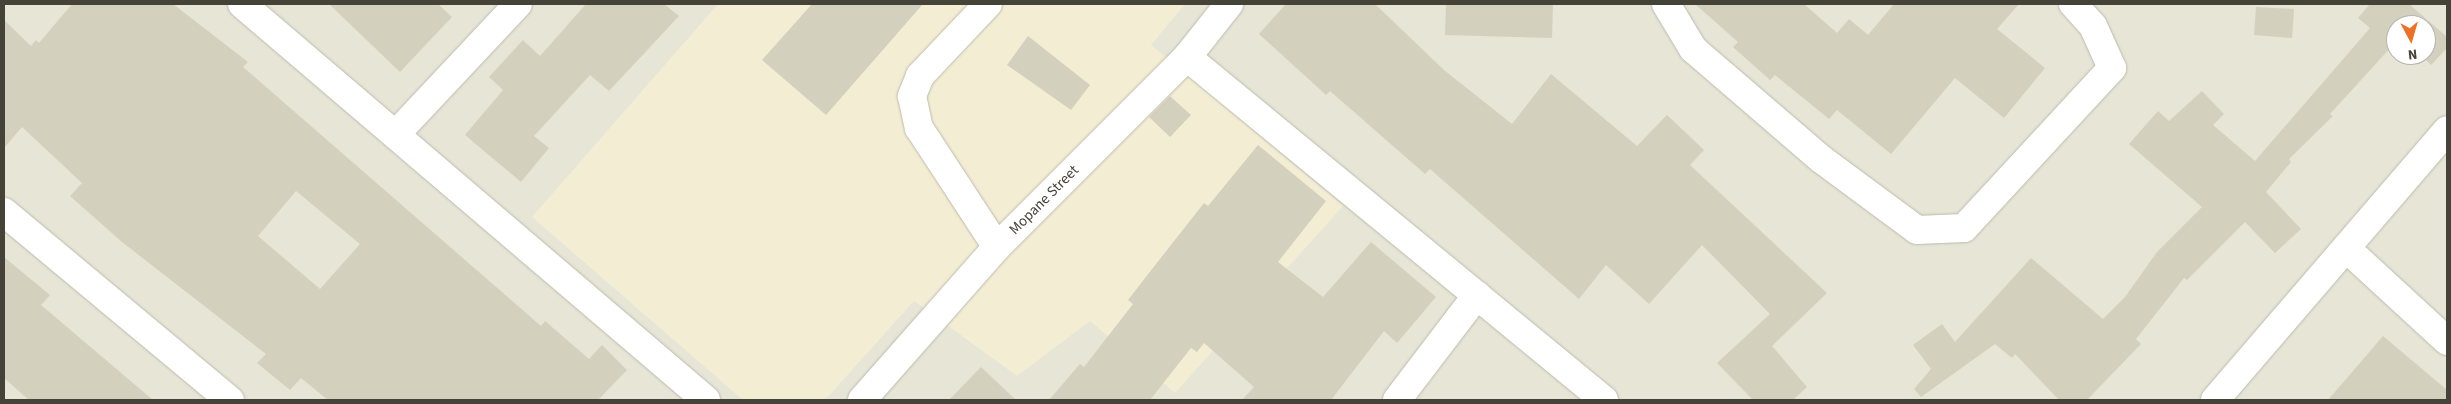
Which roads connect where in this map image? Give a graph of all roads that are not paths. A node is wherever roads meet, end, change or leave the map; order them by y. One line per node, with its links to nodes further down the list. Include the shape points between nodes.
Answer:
1 (242, 4): 9 (street)
2 (518, 4): 9 (street)
3 (988, 4): 11 (street, via 920,76 912,96 920,128)
4 (1229, 4): 7 (street, Mopane Street)
5 (1666, 4): 6 (street, via 1694,49 1821,159 1917,230 1964,228 2112,68 2093,26)
6 (2073, 4)
7 (1187, 57): 11 (street, Mopane Street); 13 (street)
8 (2447, 130): 12 (street)
9 (396, 134): 16 (street)
10 (4, 212): 15 (street)
11 (997, 247): 17 (street, Mopane Street)
12 (2347, 249): 14 (street); 20 (street)
13 (1476, 295): 18 (street); 19 (street)
14 (2447, 341)
15 (230, 400)
16 (706, 400)
17 (862, 400)
18 (1397, 400)
19 (1604, 400)
20 (2215, 400)

